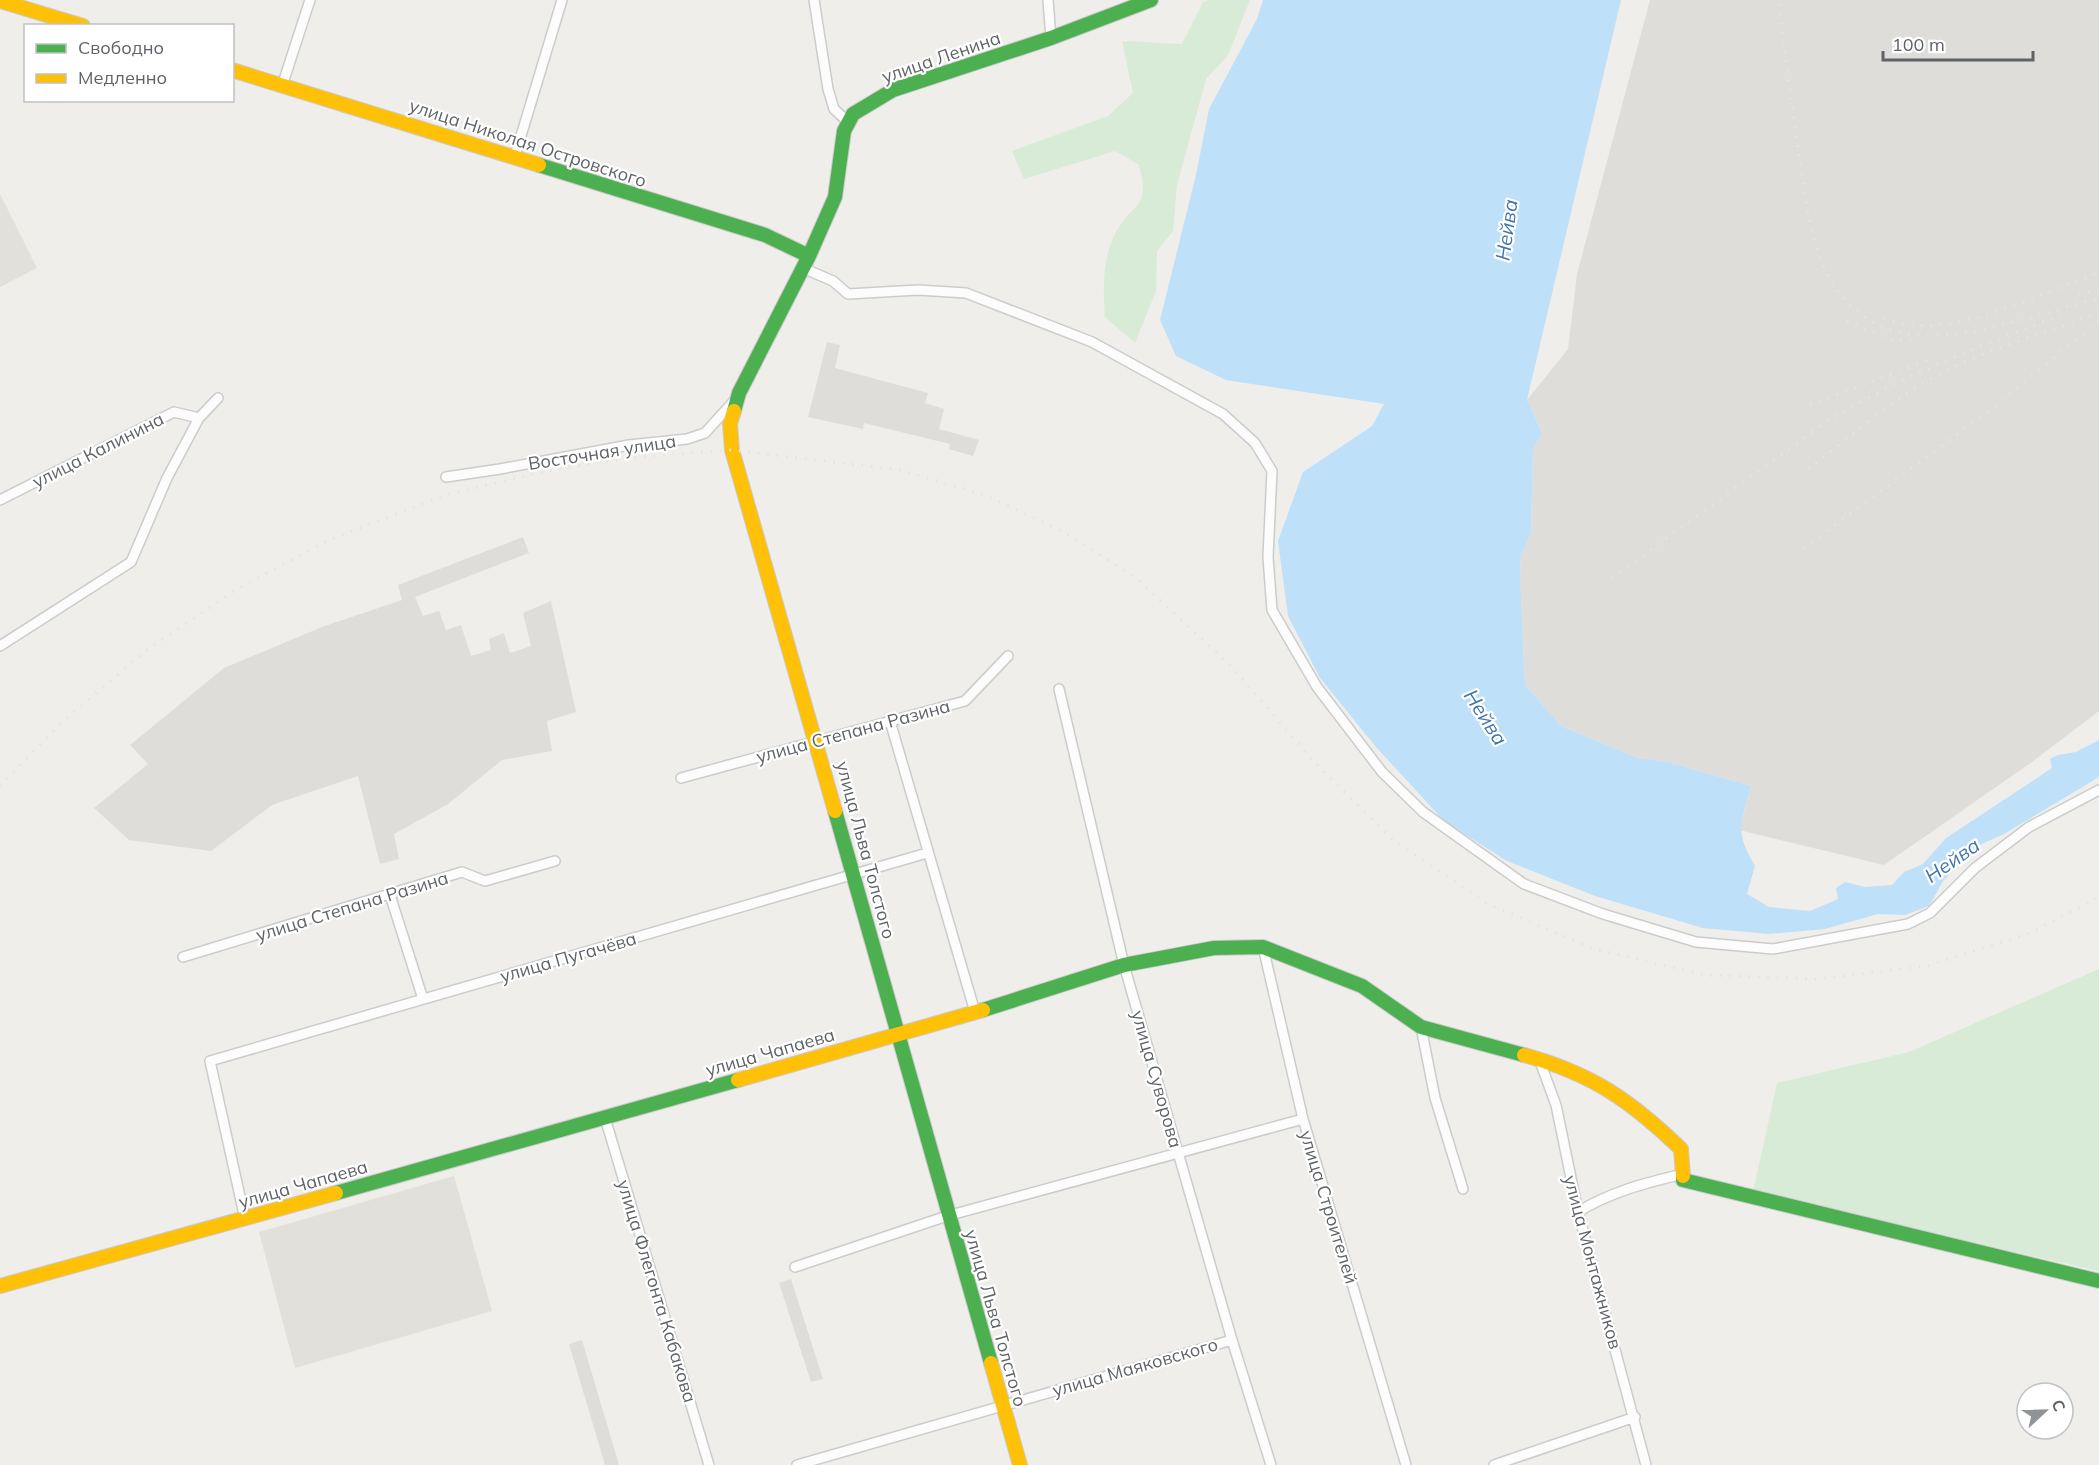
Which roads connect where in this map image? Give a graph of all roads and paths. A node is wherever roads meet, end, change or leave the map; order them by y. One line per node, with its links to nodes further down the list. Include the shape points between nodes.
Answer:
1 (310, 0): 10 (street)
2 (562, 0): 12 (street)
3 (814, 0): 11 (street, via 828,89 834,109)
4 (1048, 0): 8 (street)
5 (1151, 0): 8 (main road, улица Ленина)
6 (0, 1): 7 (main road)
7 (76, 24)
8 (1051, 38): 11 (main road, улица Ленина, via 893,90 853,114)
9 (234, 71): 10 (main road, улица Николая Островского)
10 (282, 86): 12 (main road, улица Николая Островского)
11 (848, 122): 13 (main road, via 836,197)
12 (514, 159): 13 (main road, улица Николая Островского, via 765,235)
13 (807, 263): 14 (main road, улица Льва Толстого); 25 (street, via 848,294 918,290 966,293 1092,342 1223,414 1255,443 1272,471 1268,557 1272,610 1317,687 1382,772 1423,812 1524,884 1603,914 1696,942 1773,949 1908,924 1930,913 1975,868 2029,827)
14 (739, 393): 17 (street, Восточная улица, via 705,433 687,439); 23 (main road, улица Льва Толстого, via 730,424 732,450)
15 (218, 398): 16 (street)
16 (199, 418): 18 (street, улица Калинина, via 174,412); 19 (street, via 167,478 131,562)
17 (446, 477)
18 (0, 500)
19 (0, 646)
20 (1008, 656): 22 (street, улица Степана Разина, via 965,701)
21 (1059, 689): 32 (street, улица Суворова)
22 (890, 721): 23 (street, улица Степана Разина); 26 (street)
23 (817, 741): 24 (street, улица Степана Разина); 28 (main road, улица Льва Толстого)
24 (681, 778)
25 (2099, 790)
26 (927, 853): 28 (street, улица Пугачёва); 34 (street)
27 (555, 861): 29 (street, улица Степана Разина, via 485,881 462,872)
28 (853, 875): 33 (street, улица Пугачёва); 36 (main road, улица Льва Толстого)
29 (390, 895): 31 (street, улица Степана Разина); 33 (street)
30 (1263, 947): 32 (main road, улица Чапаева, via 1214,948); 35 (main road, улица Чапаева, via 1362,986); 39 (street, улица Строителей)
31 (183, 957)
32 (1124, 965): 34 (main road, улица Чапаева); 40 (street, улица Суворова)
33 (423, 999): 45 (street, улица Пугачёва, via 210,1061)
34 (975, 1012): 36 (main road, улица Чапаева)
35 (1421, 1027): 37 (main road, улица Чапаева); 42 (street, via 1435,1098)
36 (898, 1034): 38 (main road, улица Чапаева); 44 (main road, улица Льва Толстого)
37 (1539, 1059): 41 (main road, улица Чапаева, via 1598,1081 1650,1118 1681,1149); 43 (street, улица Монтажников, via 1556,1105)
38 (605, 1118): 45 (main road, улица Чапаева); 52 (street, улица Флегонта Кабакова)
39 (1303, 1119): 40 (street); 56 (street, улица Строителей)
40 (1179, 1154): 44 (street); 49 (street, улица Суворова)
41 (1683, 1174): 43 (street, via 1629,1187); 47 (main road, via 1683,1180)
42 (1463, 1189)
43 (1578, 1212): 51 (street, улица Монтажников)
44 (947, 1216): 46 (street); 50 (main road, улица Льва Толстого)
45 (245, 1219): 48 (main road, улица Чапаева)
46 (795, 1267)
47 (2099, 1281)
48 (0, 1286)
49 (1232, 1340): 50 (street, улица Маяковского); 55 (street, улица Суворова)
50 (1002, 1404): 53 (street, улица Маяковского); 54 (main road, улица Льва Толстого)
51 (1635, 1417): 57 (street); 58 (street, улица Монтажников)
52 (709, 1465)
53 (797, 1465)
54 (1020, 1465)
55 (1271, 1465)
56 (1406, 1465)
57 (1494, 1465)
58 (1646, 1465)

